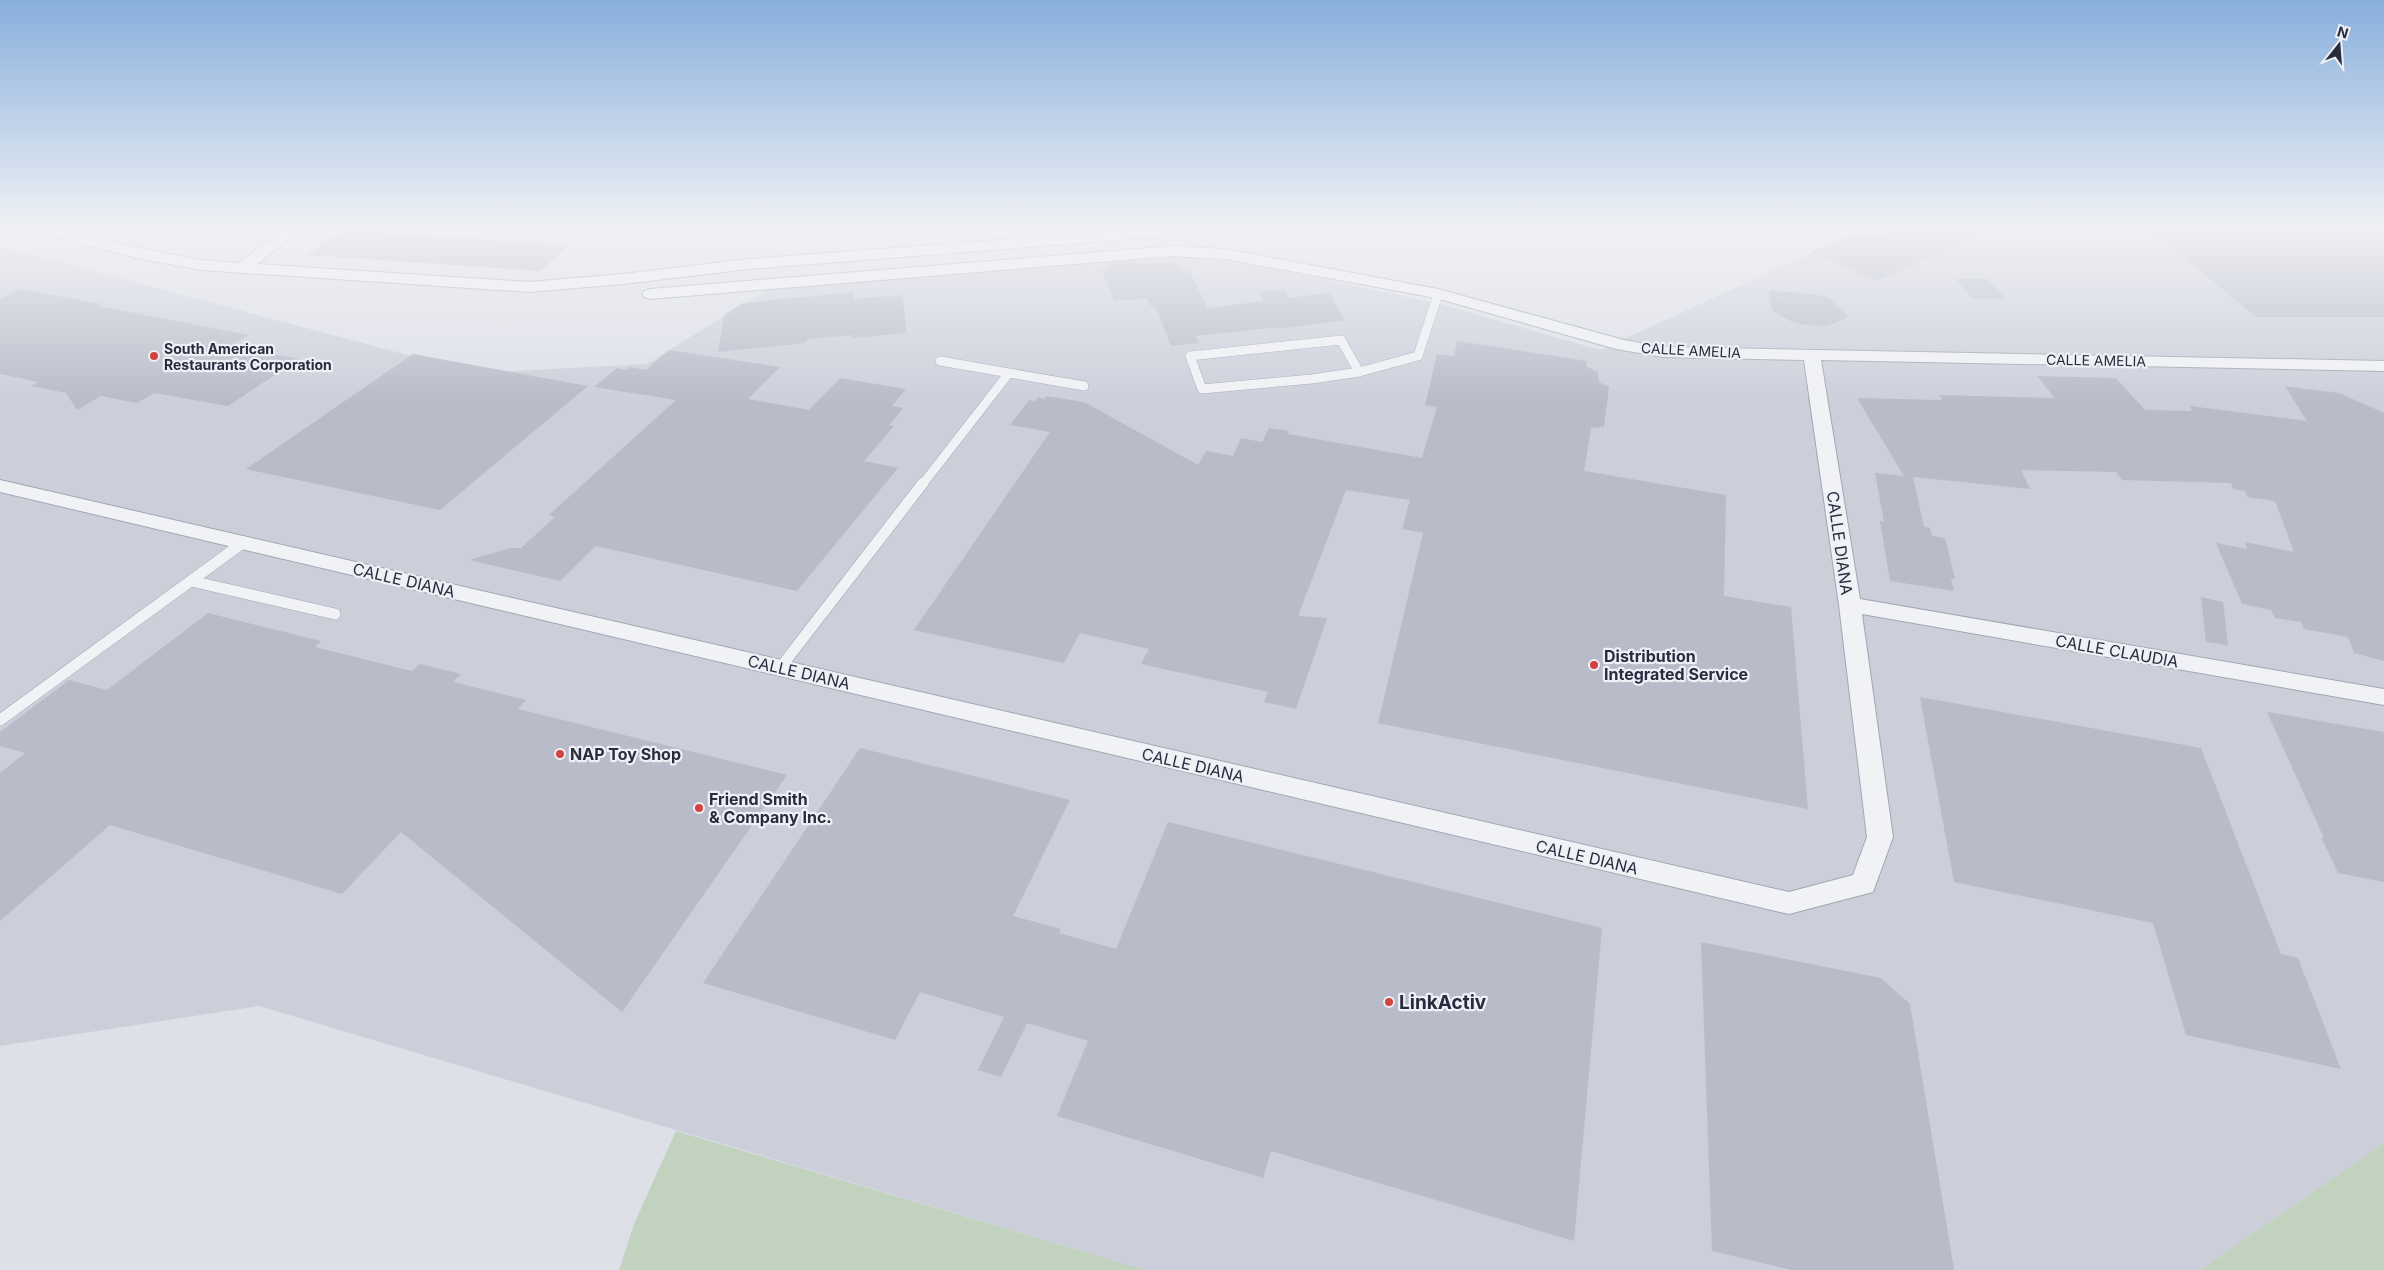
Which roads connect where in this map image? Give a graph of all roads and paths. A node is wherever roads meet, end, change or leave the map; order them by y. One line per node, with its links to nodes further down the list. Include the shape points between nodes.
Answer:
1 (518, 286): 2 (street)
2 (538, 286)
3 (744, 286): 5 (street, CALLE AMELIA)
4 (1397, 286): 6 (street, CALLE AMELIA)
5 (650, 294)
6 (1438, 294): 7 (street, CALLE AMELIA, via 1622,345 1662,352); 11 (lane, via 1418,356 1391,367)
7 (1812, 355): 9 (street, CALLE AMELIA); 16 (street, CALLE DIANA)
8 (940, 361): 10 (lane)
9 (2384, 366)
10 (1009, 373): 12 (lane); 18 (lane)
11 (1359, 373): 11 (lane, via 1202,389 1190,356 1341,340)
12 (1084, 386)
13 (0, 486): 14 (street, CALLE DIANA)
14 (244, 542): 15 (lane); 18 (street, CALLE DIANA)
15 (191, 581): 17 (lane); 20 (lane)
16 (1850, 605): 18 (street, CALLE DIANA, via 1880,837 1863,884 1789,903); 19 (street, CALLE CLAUDIA)
17 (335, 614)
18 (780, 668)
19 (2384, 697)
20 (0, 720)

